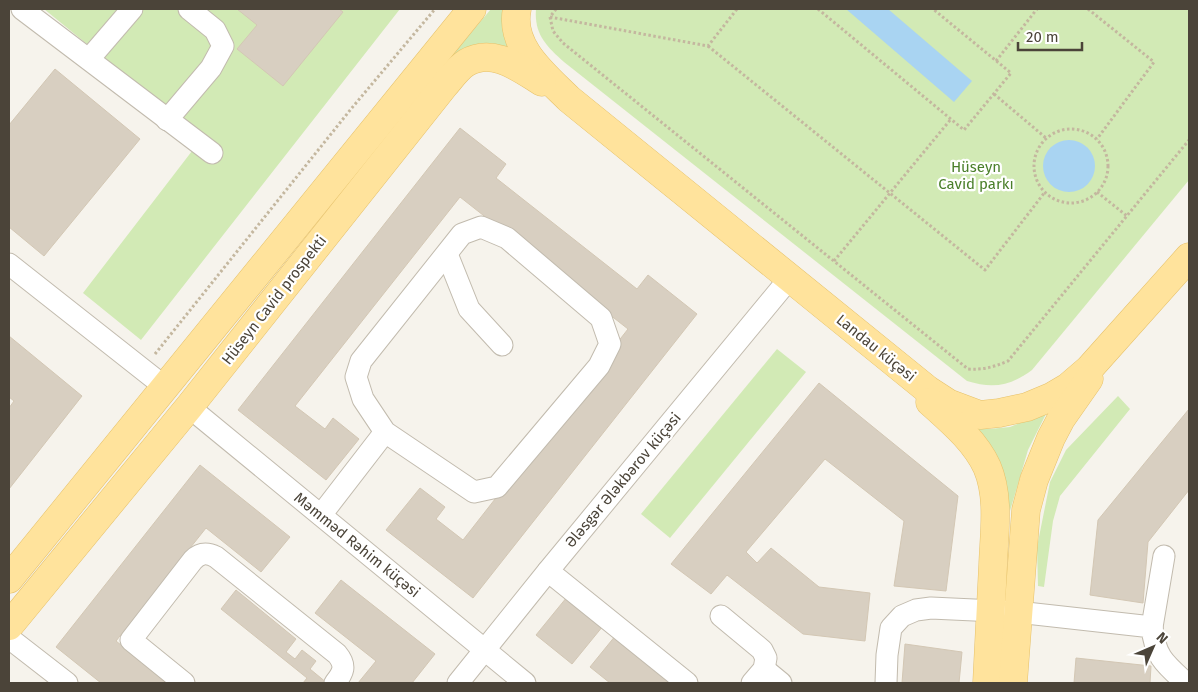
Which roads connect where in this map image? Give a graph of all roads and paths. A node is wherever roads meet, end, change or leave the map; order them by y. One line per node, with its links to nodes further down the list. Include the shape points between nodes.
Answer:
1 (22, 9): 15 (street)
2 (132, 9): 15 (street)
3 (189, 9): 20 (street, via 215,30 223,46 211,68)
4 (435, 9): 37 (path)
5 (517, 9): 18 (main road, via 518,33 524,50)
6 (556, 9): 13 (path)
7 (737, 9): 14 (path)
8 (818, 9): 19 (path)
9 (933, 9): 16 (path)
10 (1038, 9): 16 (path)
11 (1088, 9): 22 (path, via 1154,62)
12 (466, 11): 38 (main road, Hüseyn Cavid prospekti)
13 (550, 16): 14 (path); 31 (path, via 553,31 563,43)
14 (708, 46): 27 (path)
15 (89, 59): 20 (street)
16 (996, 61): 17 (path, via 1011,74)
17 (994, 94): 19 (path, via 964,130); 21 (path)
18 (569, 99): 33 (main road, Landau küçəsi); 39 (main road, Hüseyn Cavid prospekti, via 511,63 497,58 480,57 465,64 444,86)
19 (951, 119): 27 (path)
20 (167, 120): 24 (street)
21 (1046, 138): 22 (path, via 1054,132 1077,129); 25 (path, via 1034,160 1034,172)
22 (1097, 139): 26 (path, via 1108,160 1108,172)
23 (1189, 140): 28 (path)
24 (212, 153)
25 (1045, 192): 26 (path, via 1065,203 1077,203); 27 (path, via 984,270)
26 (1097, 192): 28 (path)
27 (890, 193): 31 (path)
28 (1126, 216): 31 (path, via 1008,361 980,370 968,369)
29 (447, 254): 36 (street, via 469,309); 40 (street, via 361,361 356,377 363,399); 40 (street, via 462,234 481,227 507,238 601,318 610,344 599,366 497,487 474,492)
30 (1189, 257): 35 (main road, Landau küçəsi)
31 (834, 262)
32 (9, 264): 37 (street)
33 (790, 278): 34 (main road, Landau küçəsi); 44 (street, Ələsgər Ələkbərov küçəsi)
34 (864, 338): 35 (main road, Landau küçəsi, via 928,390 948,403 980,414 1027,406 1068,387); 45 (main road, via 955,425 979,453 987,468 994,497 995,523)
35 (1116, 341): 46 (main road, via 1061,418 1034,480 1026,510)
36 (502, 345)
37 (143, 370): 38 (street)
38 (165, 387): 43 (main road, Hüseyn Cavid prospekti)
39 (188, 408): 41 (street, Məmməd Rəhim küçəsi); 48 (main road, Hüseyn Cavid prospekti)
40 (385, 432): 41 (street)
41 (321, 515): 51 (street, Məmməd Rəhim küçəsi)
42 (1164, 556): 49 (street)
43 (13, 565)
44 (548, 571): 51 (street, Ələsgər Ələkbərov küçəsi); 58 (street)
45 (990, 610): 46 (street); 60 (street, via 931,608 902,616 891,628); 61 (main road)
46 (1017, 612): 49 (street); 62 (main road)
47 (721, 616): 52 (street, via 762,650 766,658)
48 (9, 626)
49 (1152, 627): 63 (street, via 1160,659)
50 (9, 638): 53 (street)
51 (484, 650): 56 (street, Ələsgər Ələkbərov küçəsi); 57 (street, Məmməd Rəhim küçəsi)
52 (758, 676): 59 (street)
53 (67, 683)
54 (184, 683): 55 (street, via 131,640 193,560 203,554 216,557 337,654 344,670)
55 (335, 683)
56 (458, 683)
57 (525, 683)
58 (686, 683)
59 (781, 683)
60 (886, 683)
61 (986, 683)
62 (1013, 683)
63 (1186, 683)

